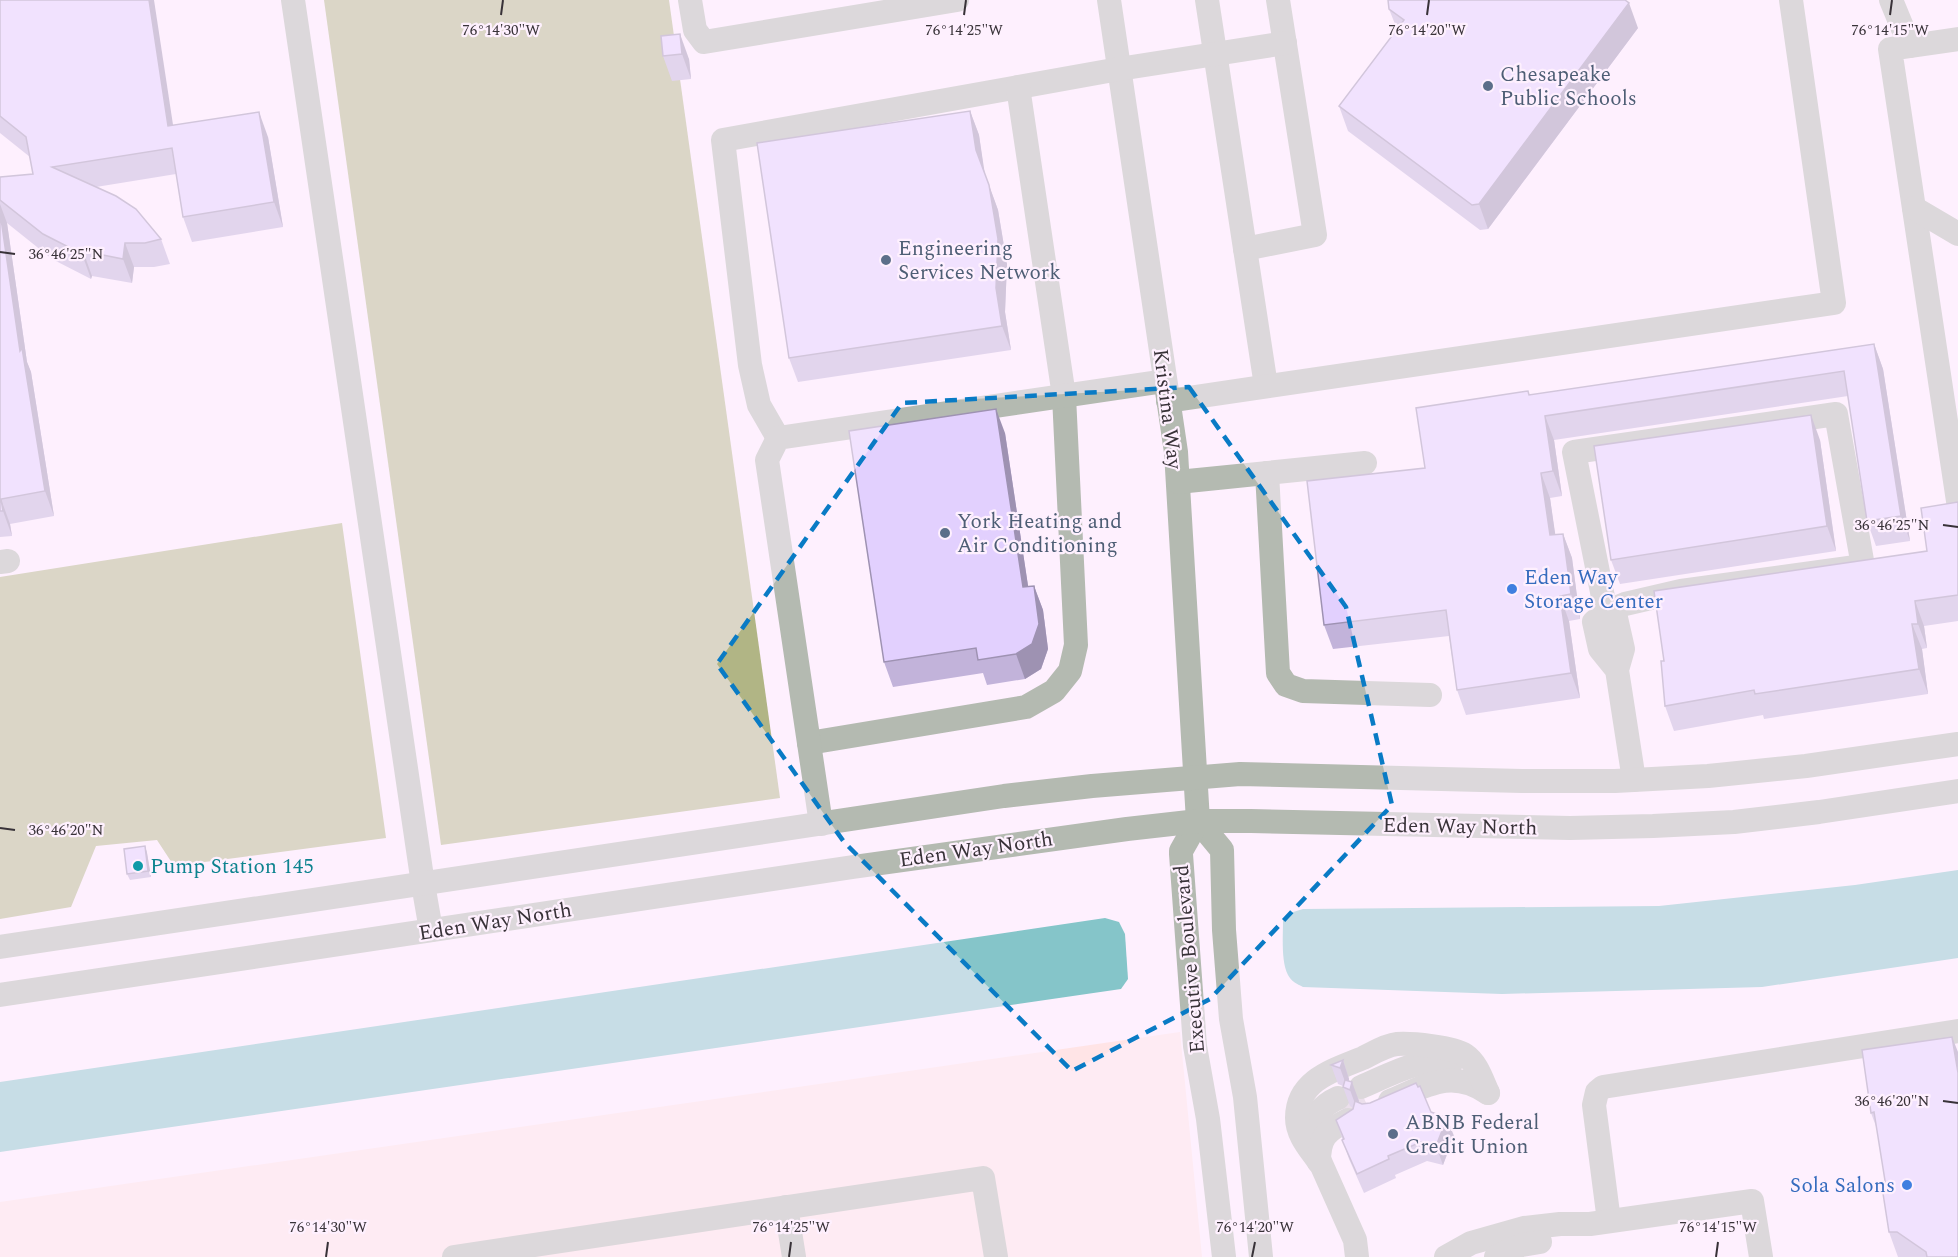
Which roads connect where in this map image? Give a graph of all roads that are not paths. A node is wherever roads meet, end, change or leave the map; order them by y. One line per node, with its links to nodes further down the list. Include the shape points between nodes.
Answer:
1 (293, 0): 36 (street)
2 (690, 0): 3 (street, via 695,30 704,42)
3 (957, 0)
4 (1109, 0): 13 (street, Kristina Way)
5 (1207, 0): 12 (street)
6 (1278, 0): 10 (street)
7 (1791, 0): 18 (street, via 1834,303)
8 (1891, 0): 11 (street)
9 (1958, 39): 11 (street)
10 (1285, 43): 12 (street); 17 (street, via 1315,235)
11 (1910, 46): 15 (street, via 1890,49)
12 (1215, 54): 13 (street); 17 (street)
13 (1119, 69): 14 (street); 19 (street, Kristina Way)
14 (1018, 87): 20 (street); 21 (street, via 723,140 750,365 759,405)
15 (1914, 208): 16 (street); 22 (street)
16 (1958, 234)
17 (1245, 249): 18 (street)
18 (1266, 386): 19 (street)
19 (1167, 391): 20 (street); 25 (street, Kristina Way)
20 (1064, 396): 21 (street); 29 (street, via 1076,645 1070,671 1054,691 1026,707)
21 (778, 438): 29 (street, via 767,460)
22 (1954, 441): 26 (street)
23 (1365, 463): 24 (street)
24 (1267, 474): 25 (street); 28 (street, via 1278,673 1286,685 1303,691)
25 (1178, 483): 31 (street, Kristina Way)
26 (1958, 501)
27 (1605, 612): 27 (street, via 1682,591 1863,566 1836,414 1574,452); 32 (street, via 1594,622 1600,649 1617,669)
28 (1430, 695)
29 (809, 743): 35 (street)
30 (1958, 744): 32 (street, via 1806,766)
31 (1195, 777): 32 (street, via 1240,774); 34 (street, Kristina Way); 35 (street, via 1004,796)
32 (1634, 780)
33 (1958, 791): 34 (street, Eden Way North, via 1734,822 1653,826)
34 (1198, 822): 37 (street, Eden Way North, via 1033,840); 51 (street, Executive Boulevard, via 1180,851 1195,1046); 52 (street, Executive Boulevard, via 1222,850 1232,1019 1245,1097)
35 (821, 824): 36 (street)
36 (423, 884): 37 (street); 38 (street)
37 (431, 930): 39 (street, Eden Way North)
38 (0, 947)
39 (0, 995)
40 (1958, 1031): 44 (street, via 1603,1087 1597,1092 1594,1105)
41 (1482, 1080): 41 (street, via 1444,1080 1364,1093 1413,1052 1460,1058); 42 (street, via 1466,1055 1459,1052 1396,1044 1322,1075 1305,1091 1297,1117 1302,1138)
42 (1314, 1150): 42 (street, via 1321,1144 1340,1104 1319,1095 1307,1118); 53 (street, via 1355,1240)
43 (786, 1207): 46 (street); 49 (street); 50 (street, via 983,1178)
44 (1599, 1223): 45 (street); 47 (street); 56 (street, via 1752,1201)
45 (1524, 1228): 47 (street); 54 (street, via 1472,1243)
46 (586, 1247): 48 (street)
47 (1551, 1249): 55 (street, via 1521,1245)
48 (454, 1257)
49 (794, 1257)
50 (996, 1257)
51 (1224, 1257)
52 (1261, 1257)
53 (1357, 1257)
54 (1446, 1257)
55 (1496, 1257)
56 (1761, 1257)

